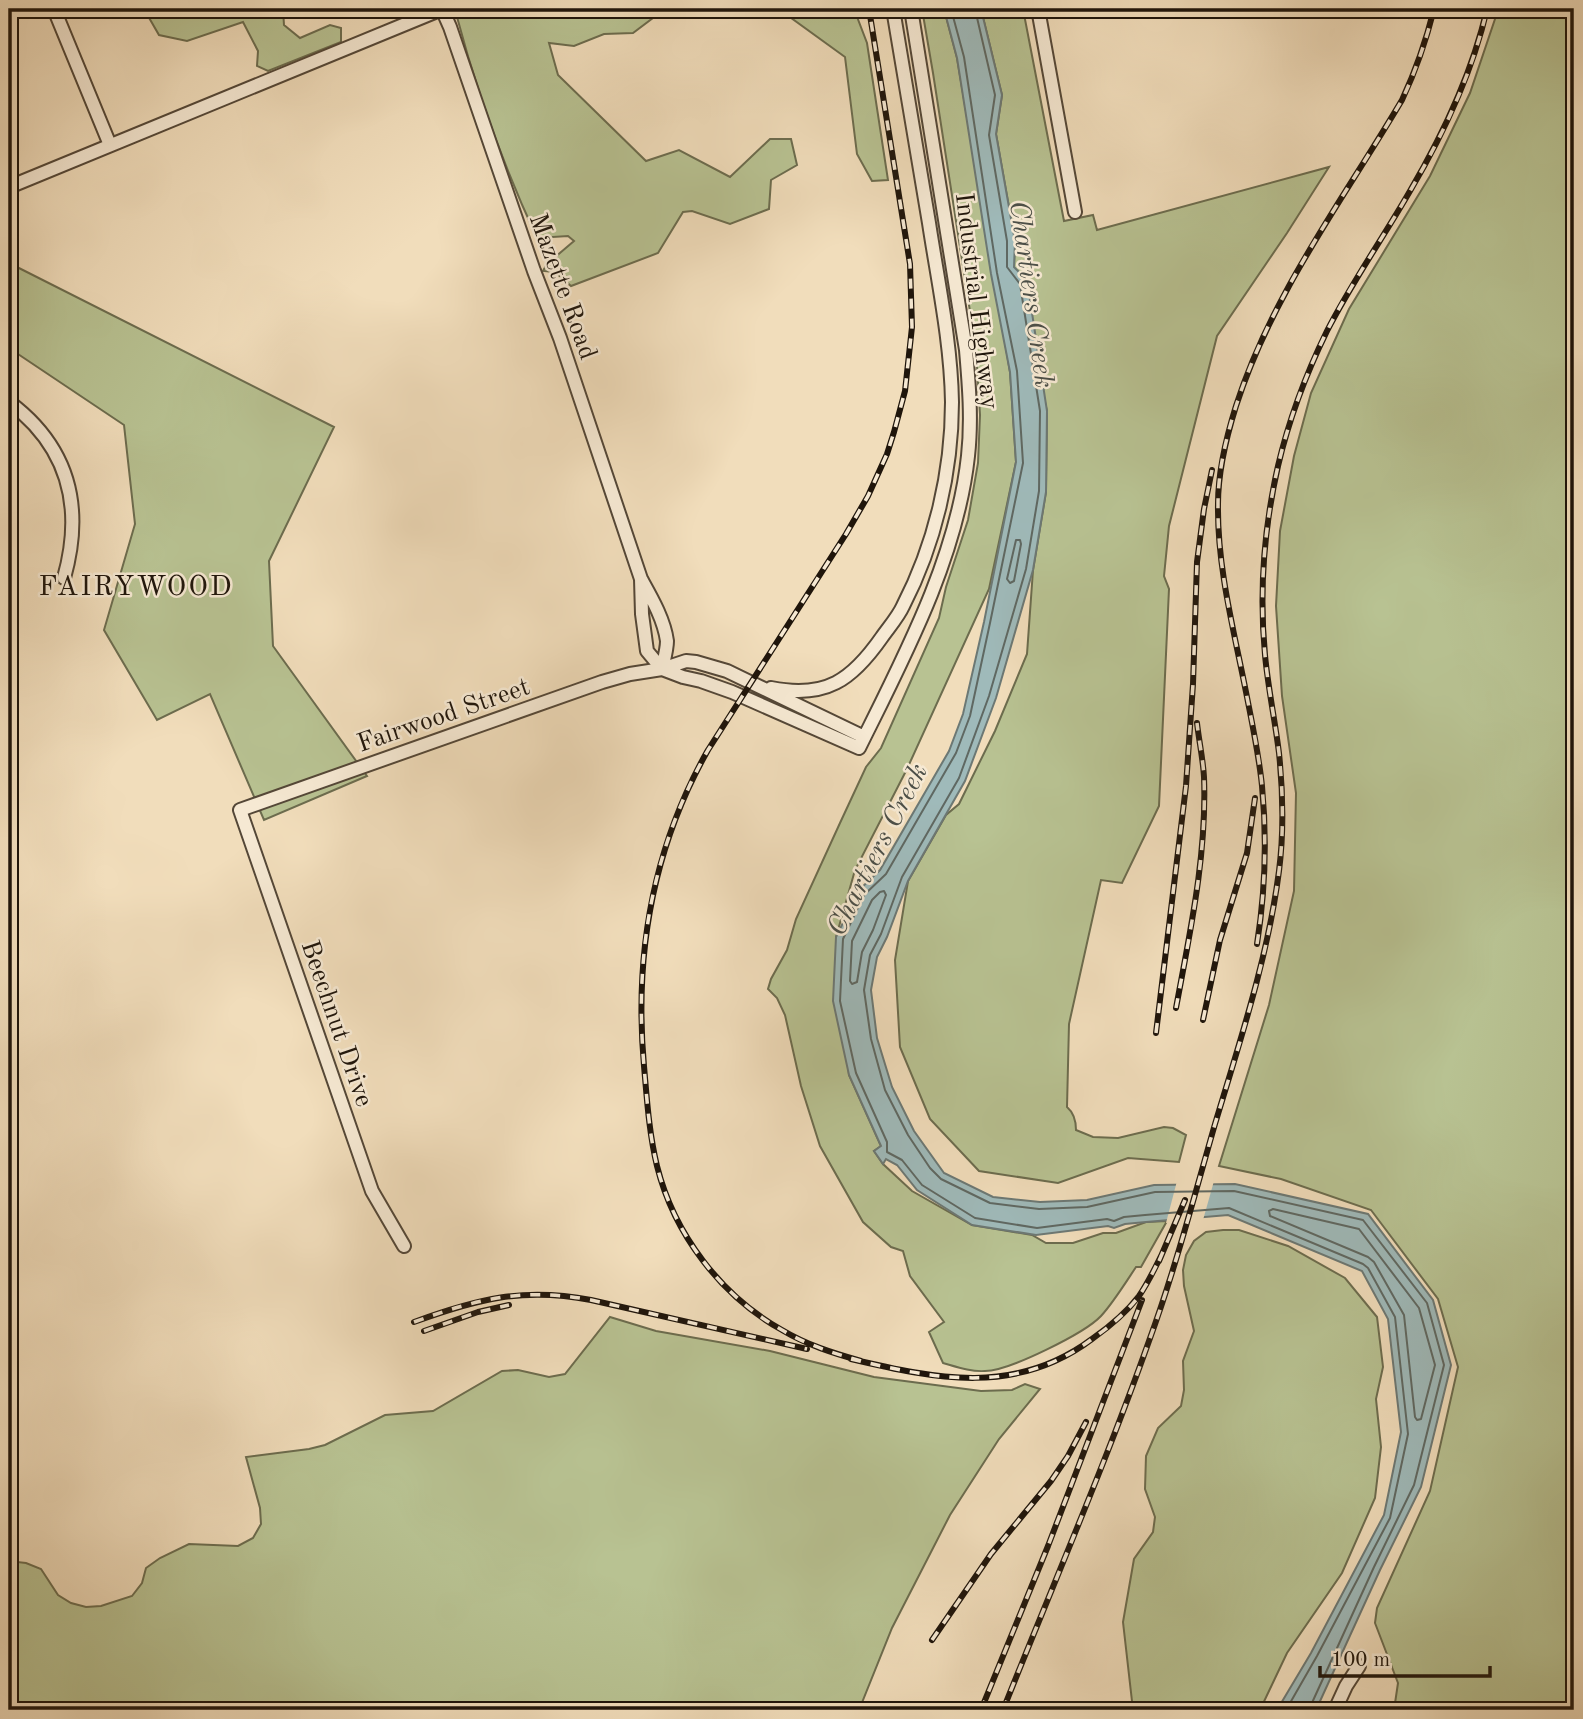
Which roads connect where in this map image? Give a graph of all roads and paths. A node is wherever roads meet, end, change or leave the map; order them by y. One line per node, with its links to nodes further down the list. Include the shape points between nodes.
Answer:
1 (54, 9): 6 (street)
2 (442, 9): 6 (street); 11 (street, Mazette Road)
3 (893, 9): 13 (street, Industrial Highway, via 944,322 952,400 941,503 902,608 858,668 839,682 801,692)
4 (911, 9): 14 (street, Industrial Highway, via 962,324 970,434 962,497 944,560)
5 (1038, 9): 8 (street)
6 (110, 145): 7 (street)
7 (9, 187)
8 (1075, 212)
9 (9, 402): 10 (street, via 46,437 67,483 73,537)
10 (64, 578)
11 (641, 579): 12 (street, Mazette Road, via 647,651); 12 (street, Mazette Road, via 663,625 667,643)
12 (662, 668): 13 (street, Fairwood Street, via 696,662); 14 (street); 15 (street, Fairwood Street, via 602,682)
13 (757, 686): 14 (street, Fairwood Street)
14 (861, 743)
15 (240, 810): 16 (street, Beechnut Drive, via 372,1191)
16 (404, 1246)
17 (1359, 1666): 18 (street)
18 (1335, 1710)

